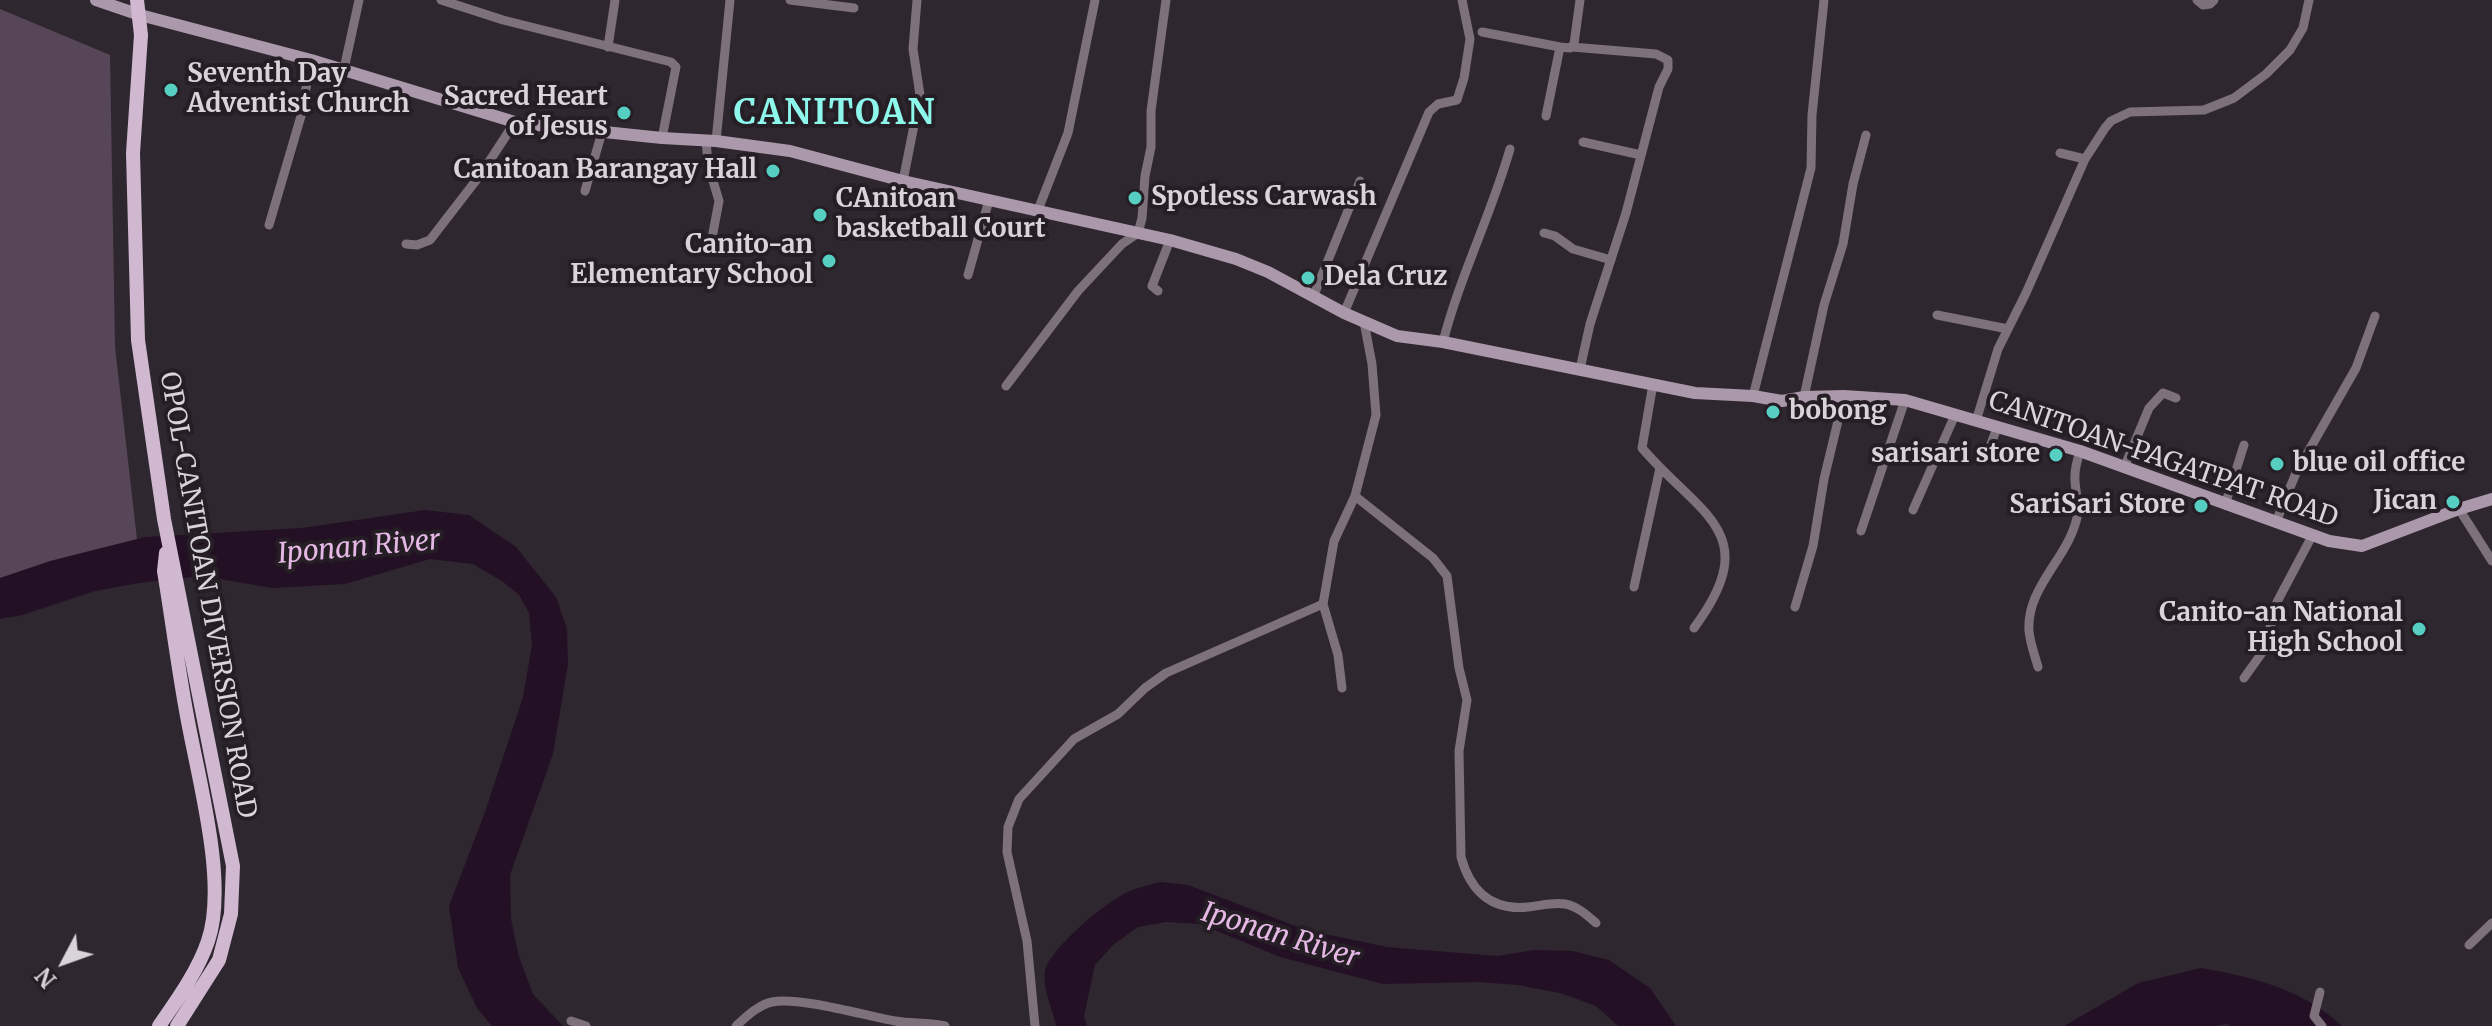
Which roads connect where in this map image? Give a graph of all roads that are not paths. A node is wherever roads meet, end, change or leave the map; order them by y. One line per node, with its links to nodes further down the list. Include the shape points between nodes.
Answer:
1 (96, 0): 18 (street, CANITOAN-PAGATPAT ROAD)
2 (359, 0): 25 (street)
3 (441, 0): 19 (street)
4 (478, 0): 19 (street)
5 (615, 0): 21 (street)
6 (730, 0): 31 (street)
7 (790, 0): 17 (street)
8 (917, 0): 37 (street, via 913,49 920,95)
9 (1095, 0): 41 (street, via 1068,133)
10 (1166, 0): 43 (street)
11 (1462, 0): 52 (street, via 1470,39 1457,100 1429,112)
12 (1580, 0): 23 (street)
13 (1824, 0): 61 (street, via 1810,129 1811,168)
14 (2197, 0): 15 (street, via 2203,5)
15 (2214, 0)
16 (2309, 0): 36 (street, via 2303,28 2290,50 2244,91 2204,110 2130,112 2111,121)
17 (854, 8)
18 (136, 9): 24 (street, CANITOAN-PAGATPAT ROAD); 82 (main road, OPOL-CANITOAN DIVERSION ROAD, via 138,340)
19 (475, 11): 21 (street)
20 (1482, 32): 22 (street)
21 (608, 47): 30 (street, via 676,67)
22 (1560, 47): 23 (street); 26 (street)
23 (1572, 47): 35 (street, via 1656,54 1668,60)
24 (311, 60): 25 (street, CANITOAN-PAGATPAT ROAD); 42 (street, via 301,116)
25 (344, 69): 27 (street, CANITOAN-PAGATPAT ROAD)
26 (1546, 116)
27 (515, 122): 28 (street, CANITOAN-PAGATPAT ROAD); 47 (street, via 430,240)
28 (602, 132): 30 (street, CANITOAN-PAGATPAT ROAD); 39 (street)
29 (1866, 135): 63 (street)
30 (662, 138): 31 (street, CANITOAN-PAGATPAT ROAD)
31 (711, 141): 37 (street, CANITOAN-PAGATPAT ROAD, via 790,151); 45 (street, via 708,164 719,201)
32 (1583, 142): 35 (street)
33 (1510, 149): 57 (street)
34 (2060, 153): 36 (street)
35 (1641, 155): 48 (street)
36 (2085, 159): 56 (street)
37 (903, 181): 40 (street, CANITOAN-PAGATPAT ROAD)
38 (1360, 181): 51 (street)
39 (585, 191)
40 (989, 200): 41 (street, CANITOAN-PAGATPAT ROAD); 49 (street)
41 (1038, 210): 43 (street, CANITOAN-PAGATPAT ROAD)
42 (269, 225)
43 (1138, 233): 46 (street, CANITOAN-PAGATPAT ROAD); 60 (street, via 1078,291)
44 (1544, 233): 48 (street, via 1573,249)
45 (712, 238)
46 (1170, 240): 50 (street, via 1152,286); 51 (street, CANITOAN-PAGATPAT ROAD, via 1236,259)
47 (406, 244)
48 (1611, 260): 58 (street)
49 (968, 275)
50 (1158, 291)
51 (1314, 295): 52 (street, CANITOAN-PAGATPAT ROAD)
52 (1344, 313): 55 (street, CANITOAN-PAGATPAT ROAD)
53 (1937, 315): 56 (street)
54 (2375, 316): 79 (street, via 2356,368 2301,463)
55 (1364, 322): 57 (street, CANITOAN-PAGATPAT ROAD, via 1397,336); 74 (street, via 1376,415)
56 (2008, 329): 67 (street)
57 (1443, 342): 58 (street, CANITOAN-PAGATPAT ROAD)
58 (1580, 369): 59 (street, CANITOAN-PAGATPAT ROAD)
59 (1653, 384): 61 (street, CANITOAN-PAGATPAT ROAD); 72 (street, via 1642,448)
60 (1006, 386)
61 (1753, 396): 63 (street, CANITOAN-PAGATPAT ROAD, via 1782,401)
62 (1844, 396): 63 (street, CANITOAN-PAGATPAT ROAD); 65 (street, CANITOAN-PAGATPAT ROAD); 87 (street)
63 (1804, 397)
64 (2176, 398): 73 (street, via 2168,393 2156,399)
65 (1905, 400): 66 (street, CANITOAN-PAGATPAT ROAD); 80 (street)
66 (1955, 415): 67 (street, CANITOAN-PAGATPAT ROAD); 78 (street)
67 (1976, 421): 68 (street, CANITOAN-PAGATPAT ROAD)
68 (1997, 428): 70 (street, CANITOAN-PAGATPAT ROAD); 71 (street)
69 (2244, 445): 76 (street)
70 (2080, 451): 73 (street, CANITOAN-PAGATPAT ROAD); 89 (street, via 2074,473 2078,512 2072,532 2031,610 2029,631)
71 (1986, 457)
72 (1660, 468): 84 (street); 88 (street, via 1714,521 1724,544 1720,586)
73 (2124, 468): 76 (street, CANITOAN-PAGATPAT ROAD)
74 (1355, 496): 86 (street, via 1337,532); 92 (street, via 1433,558 1447,576 1467,700 1459,751 1461,857 1466,873 1479,893 1498,904 1564,904)
75 (2492, 499): 77 (street, CANITOAN-PAGATPAT ROAD)
76 (2225, 505): 79 (street, CANITOAN-PAGATPAT ROAD)
77 (2459, 509): 81 (street, CANITOAN-PAGATPAT ROAD, via 2362,546); 83 (street)
78 (1913, 510)
79 (2276, 522): 81 (street, CANITOAN-PAGATPAT ROAD)
80 (1861, 531)
81 (2312, 536): 90 (street, via 2277,602 2264,650)
82 (168, 540): 85 (main road, OPOL-CANITOAN DIVERSION ROAD); 85 (main road, OPOL-CANITOAN DIVERSION ROAD, via 164,571)
83 (2492, 561)
84 (1634, 587)
85 (172, 588): 97 (main road, OPOL-CANITOAN DIVERSION ROAD, via 180,679 216,897 208,941); 98 (main road, OPOL-CANITOAN DIVERSION ROAD, via 233,866 231,914 219,960)
86 (1323, 604): 91 (street); 102 (street, via 1156,679 1111,719 1074,739 1019,799 1006,838 1027,941)
87 (1795, 607)
88 (1694, 628)
89 (2038, 667)
90 (2244, 678)
91 (1342, 688)
92 (1596, 923)
93 (2492, 923): 94 (street)
94 (2469, 945)
95 (2320, 992): 103 (street, via 2314,1016)
96 (571, 1021): 99 (street)
97 (159, 1026)
98 (177, 1026)
99 (586, 1026)
100 (736, 1026): 101 (street, via 771,1002 793,1001)
101 (945, 1026)
102 (1035, 1026)
103 (2322, 1026)

